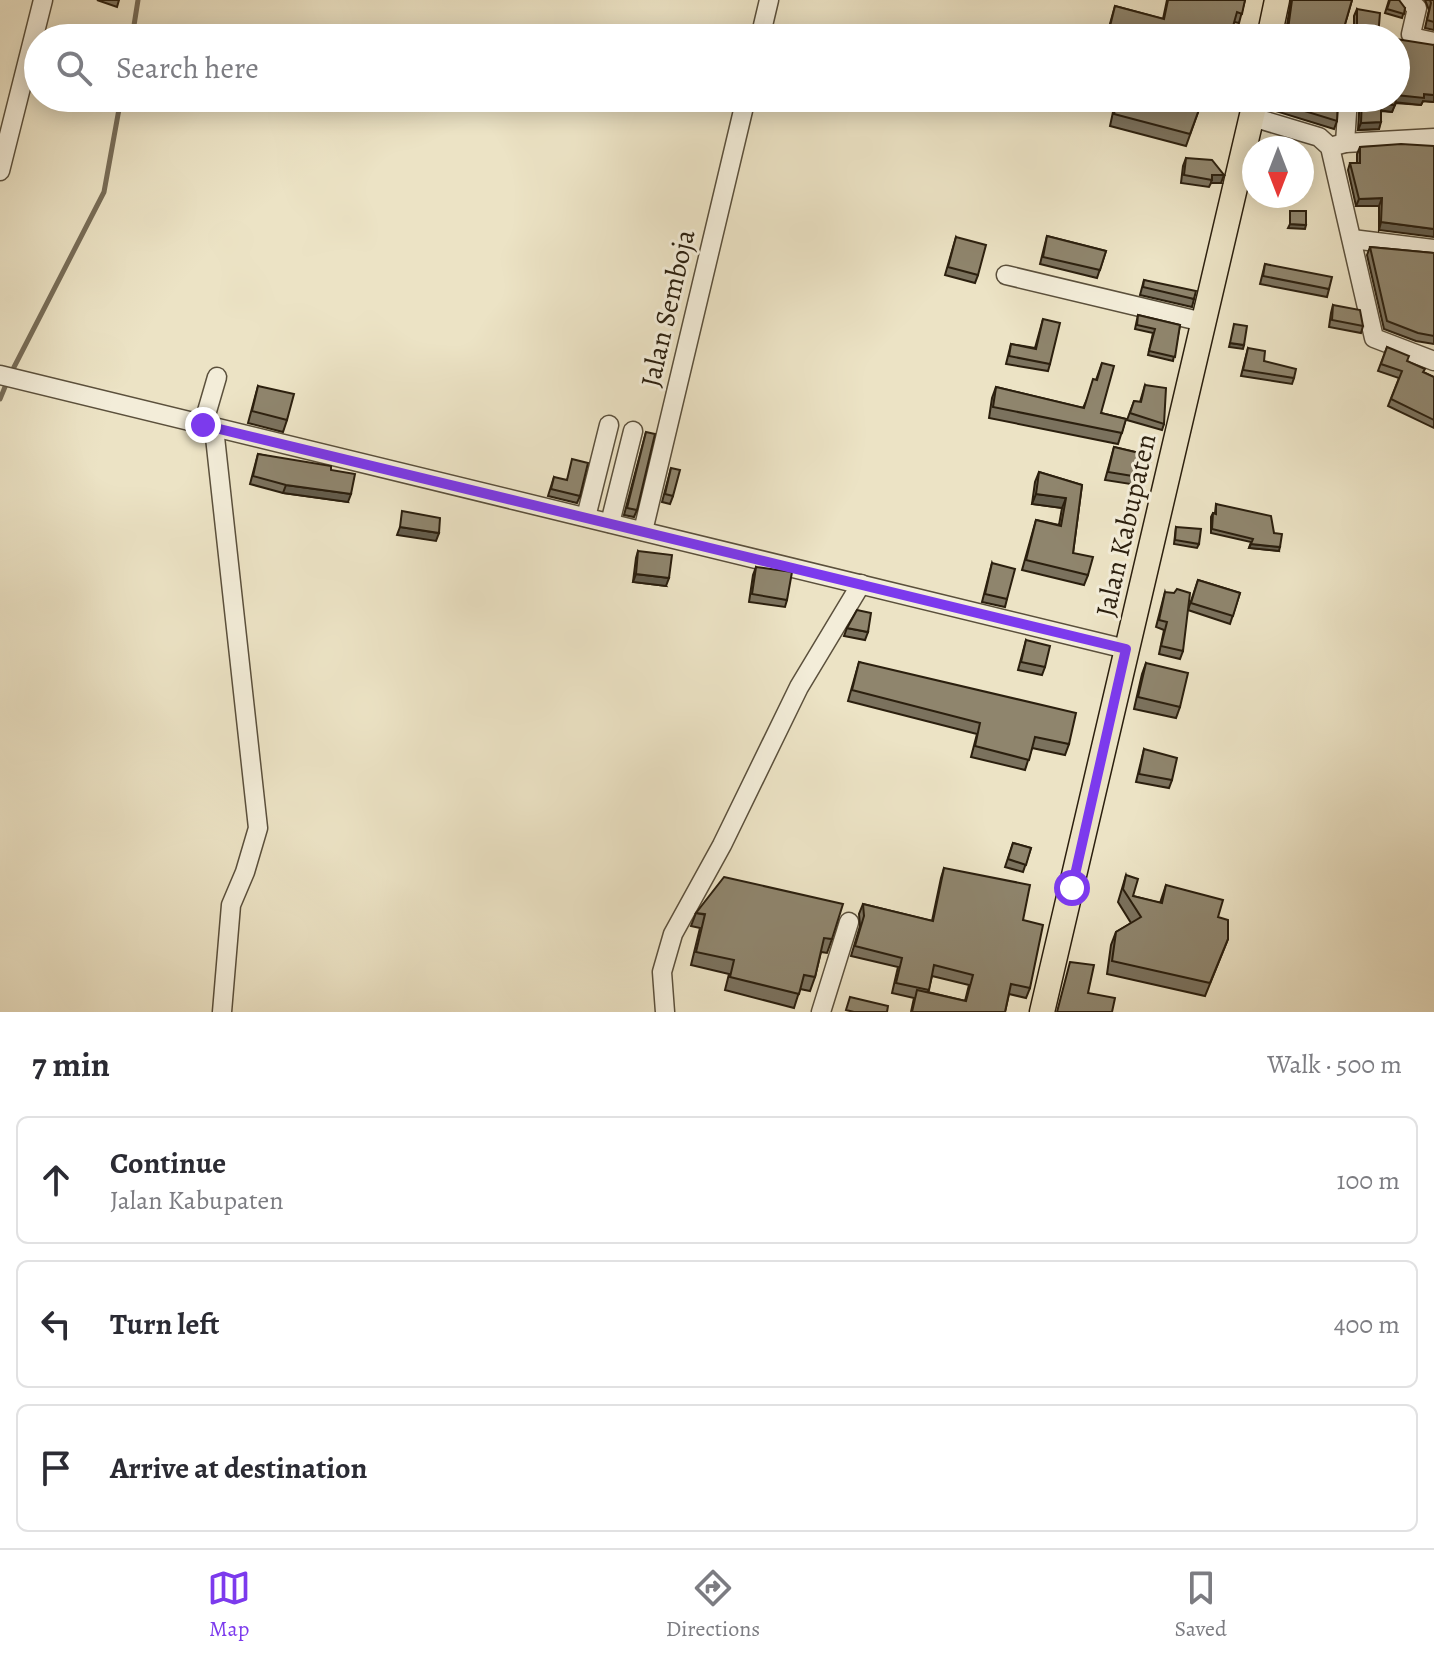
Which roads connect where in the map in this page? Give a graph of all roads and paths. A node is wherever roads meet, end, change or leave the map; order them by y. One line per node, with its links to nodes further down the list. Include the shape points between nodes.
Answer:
1 (43, 0): 5 (street)
2 (769, 0): 6 (street)
3 (1277, 0): 7 (main road)
4 (1408, 0): 8 (street, via 1417,8 1411,34)
5 (37, 24)
6 (763, 24)
7 (1272, 24)
8 (1434, 42)
9 (24, 76): 16 (street)
10 (743, 112): 29 (street, Jalan Semboja)
11 (1253, 112): 20 (main road, Jalan Kabupaten)
12 (1265, 112): 15 (street)
13 (1345, 112): 15 (street)
14 (1434, 138): 15 (street)
15 (1337, 145): 17 (street)
16 (0, 171)
17 (1352, 239): 18 (street); 21 (street, via 1374,338)
18 (1434, 249)
19 (1006, 275): 20 (street)
20 (1203, 322): 31 (main road, Jalan Kabupaten)
21 (1434, 361)
22 (0, 375): 25 (street)
23 (217, 377): 25 (street)
24 (609, 425): 27 (street)
25 (208, 426): 27 (street); 33 (street, via 258,828 231,905)
26 (633, 431): 28 (street)
27 (586, 517): 28 (street)
28 (610, 523): 29 (street)
29 (643, 531): 30 (street)
30 (861, 584): 31 (street); 34 (street, via 799,687 673,934 662,972)
31 (1126, 649): 36 (main road, Jalan Kabupaten)
32 (849, 922): 35 (street)
33 (222, 1012)
34 (665, 1012)
35 (821, 1012)
36 (1042, 1012)

